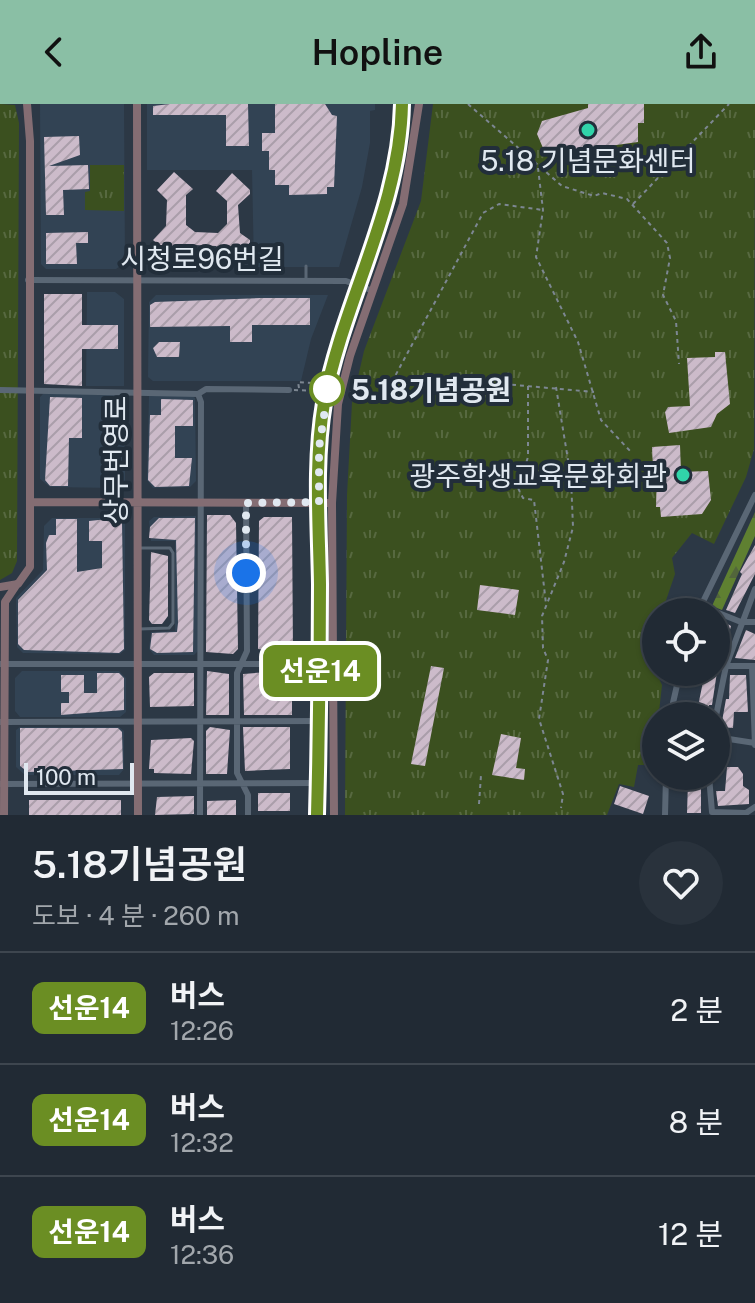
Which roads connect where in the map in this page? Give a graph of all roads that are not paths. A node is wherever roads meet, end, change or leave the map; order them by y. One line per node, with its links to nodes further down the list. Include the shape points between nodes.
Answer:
1 (24, 104): 6 (street)
2 (33, 104): 6 (street)
3 (137, 104): 9 (street, 상무번영로)
4 (402, 104): 11 (street, via 390,189)
5 (419, 104): 12 (street, via 403,204)
6 (30, 129): 8 (street)
7 (306, 266): 10 (lane)
8 (28, 280): 9 (street, 시청로96번길); 14 (street)
9 (136, 280): 10 (street, 시청로96번길); 15 (street, 상무번영로)
10 (306, 280): 11 (street, 시청로96번길)
11 (359, 285): 12 (street, 시청로96번길); 22 (street, via 324,404)
12 (373, 291): 24 (street, via 338,404)
13 (0, 390): 14 (street)
14 (29, 390): 15 (street); 19 (street)
15 (137, 390): 17 (street); 20 (street, 상무번영로)
16 (289, 390): 17 (street, via 206,389)
17 (198, 394): 21 (street)
18 (755, 495): 29 (street)
19 (30, 502): 20 (street); 26 (street, via 30,567)
20 (137, 502): 21 (street); 25 (street, 상무번영로)
21 (201, 502): 23 (street); 38 (street)
22 (319, 502): 23 (street); 24 (street); 39 (street)
23 (246, 503): 35 (street, via 247,651)
24 (332, 503): 62 (street)
25 (138, 548): 33 (street, 상무번영로); 33 (lane, via 170,548 173,553 173,623 169,628)
26 (18, 584): 27 (street); 36 (street, via 5,602)
27 (0, 587)
28 (755, 589): 31 (street)
29 (705, 598)
30 (730, 619): 31 (street)
31 (741, 622): 32 (street); 34 (street)
32 (755, 622)
33 (138, 629): 37 (street, 상무번영로)
34 (730, 654)
35 (241, 663): 38 (street); 39 (street); 42 (street)
36 (2, 664): 37 (street); 44 (street)
37 (138, 664): 38 (street); 45 (street, 상무번영로)
38 (200, 664): 46 (street)
39 (321, 664): 43 (street)
40 (730, 666): 41 (street)
41 (754, 666): 48 (street)
42 (237, 721): 43 (street); 46 (street); 49 (street, via 237,773)
43 (319, 721): 50 (street)
44 (2, 722): 45 (street); 51 (street)
45 (138, 722): 46 (street); 52 (street, 상무번영로)
46 (200, 722): 53 (street)
47 (730, 739): 48 (street)
48 (754, 743)
49 (242, 783): 50 (street); 53 (street); 60 (street)
50 (317, 783): 61 (street)
51 (2, 784): 52 (street); 57 (street)
52 (138, 784): 53 (street); 58 (street, 상무번영로)
53 (200, 784): 59 (street)
54 (666, 790): 63 (street)
55 (710, 790): 56 (street, via 712,812 746,813)
56 (755, 807)
57 (4, 815)
58 (138, 815)
59 (200, 815)
60 (248, 815)
61 (317, 815)
62 (334, 815)
63 (665, 815)

